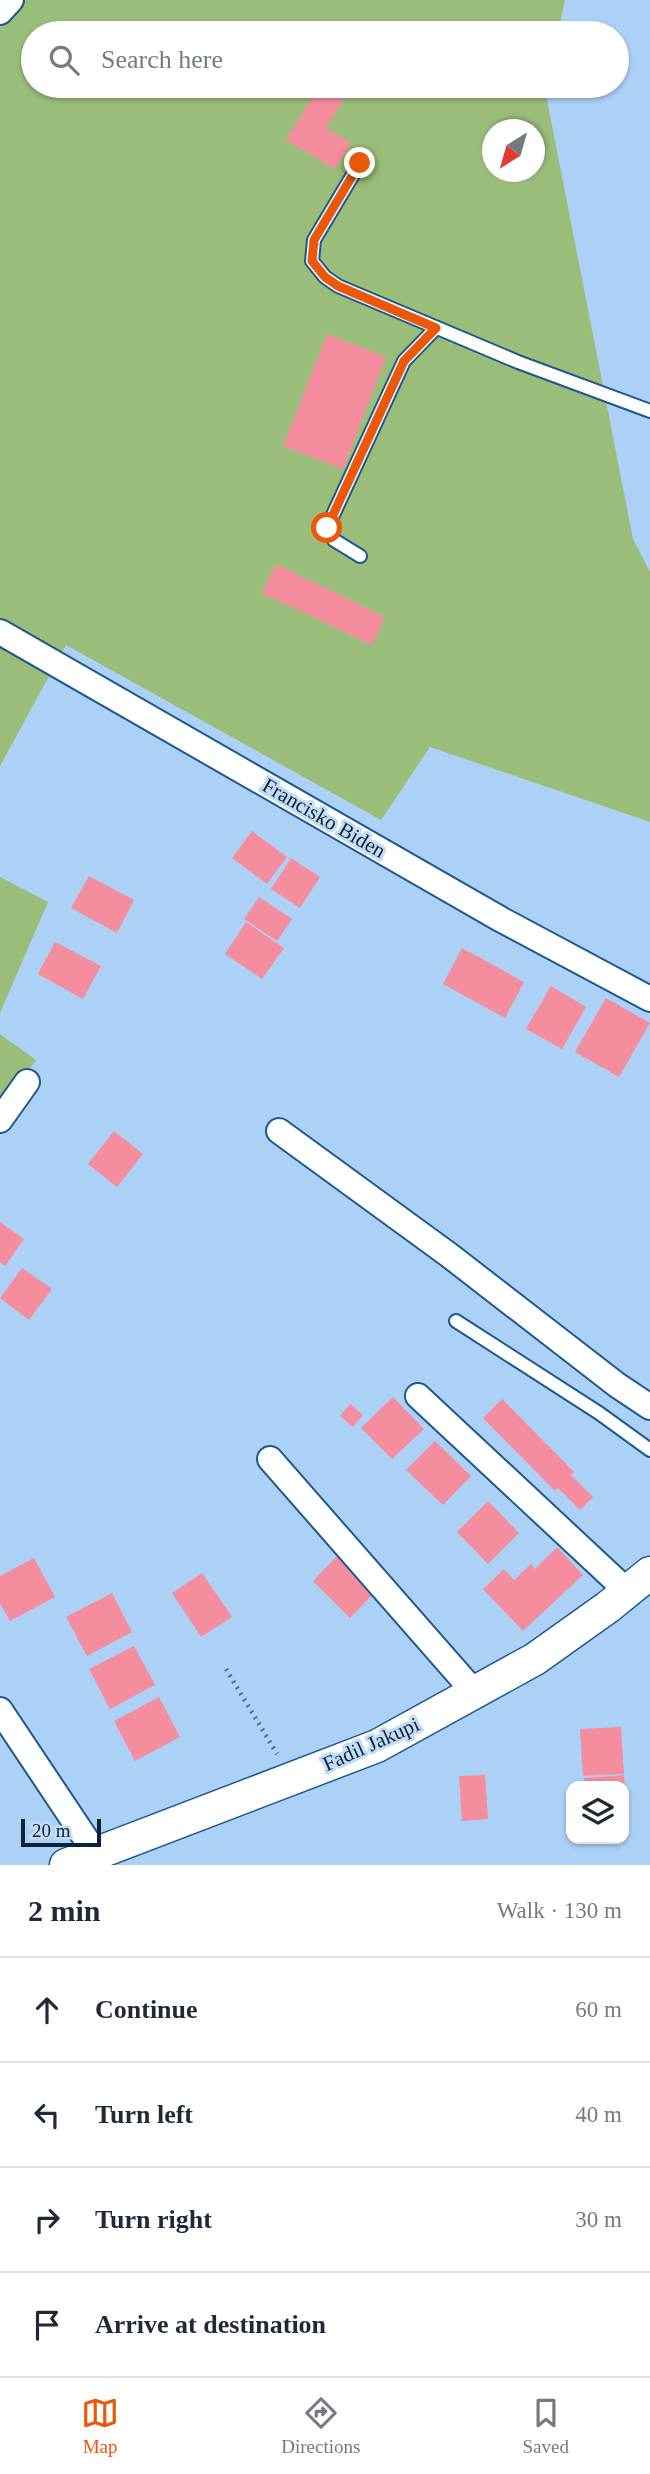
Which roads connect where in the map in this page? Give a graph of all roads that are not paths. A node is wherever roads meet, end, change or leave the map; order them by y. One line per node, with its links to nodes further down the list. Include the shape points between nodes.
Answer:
1 (11, 0): 2 (street)
2 (0, 12)
3 (360, 163): 4 (lane, via 314,240 312,261 338,286)
4 (436, 328): 5 (lane); 6 (lane, via 404,361 327,528 334,540)
5 (650, 411)
6 (360, 556)
7 (0, 632): 8 (street, Francisko Biden, via 502,920)
8 (650, 999)
9 (27, 1082): 10 (street)
10 (0, 1121)
11 (279, 1131): 14 (street)
12 (456, 1321): 15 (lane)
13 (418, 1396): 17 (street)
14 (650, 1407)
15 (650, 1450)
16 (270, 1459): 18 (street)
17 (638, 1582): 18 (street, Fadil Jakupi, via 535,1659)
18 (475, 1692): 20 (street, Fadil Jakupi, via 377,1746)
19 (0, 1710): 20 (street)
20 (96, 1854): 21 (street, Fadil Jakupi)
21 (66, 1865)

